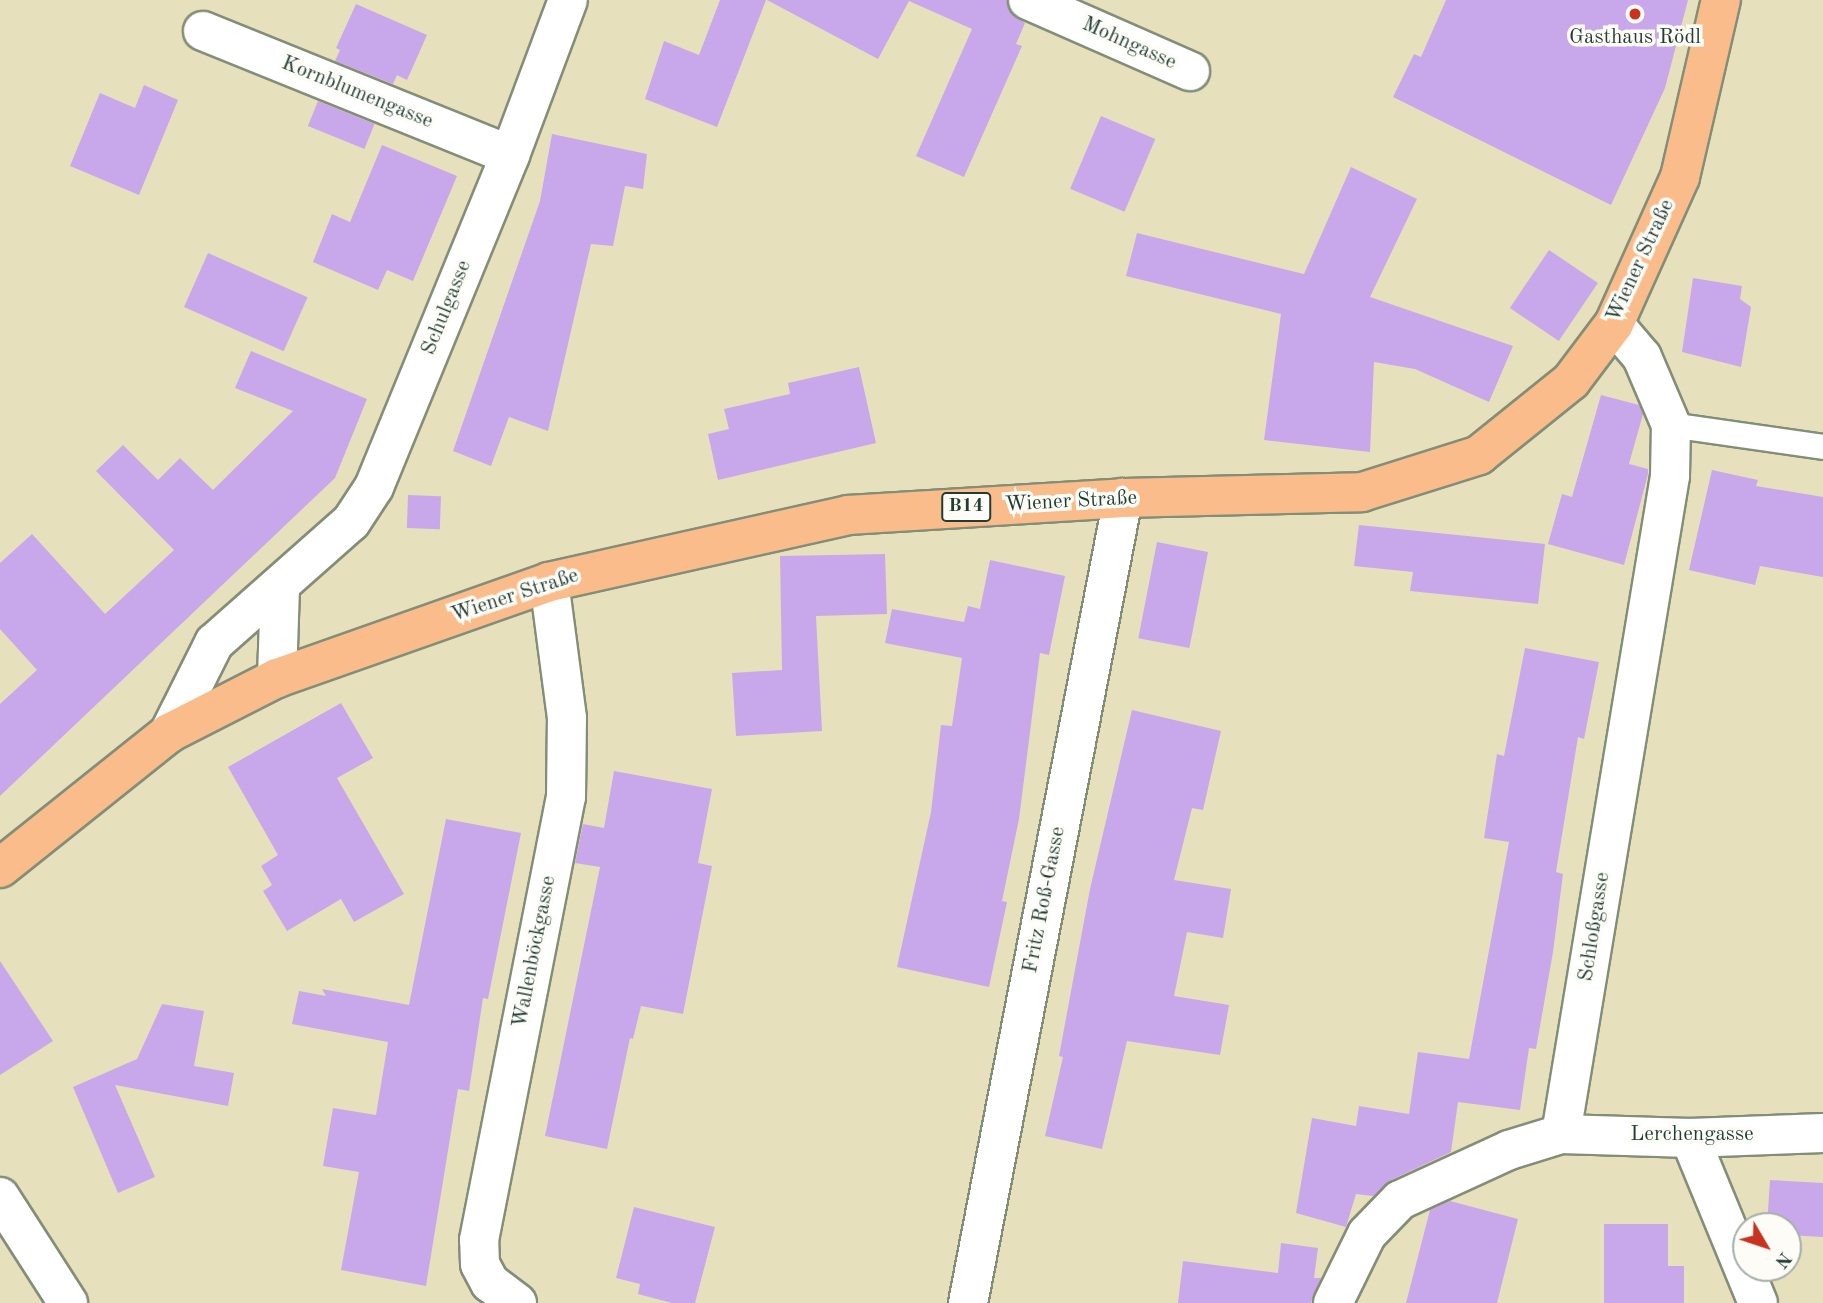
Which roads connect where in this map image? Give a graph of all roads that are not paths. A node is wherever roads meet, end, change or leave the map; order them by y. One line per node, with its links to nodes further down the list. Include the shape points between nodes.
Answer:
1 (568, 0): 6 (street, Schulgasse)
2 (1028, 0): 5 (street, Mohngasse)
3 (1721, 0): 7 (main road, Wiener Straße / B14, via 1680,177)
4 (203, 31): 6 (street, Kornblumengasse)
5 (1191, 71)
6 (510, 155): 12 (street, Schulgasse, via 374,487 351,522)
7 (1614, 324): 8 (street, Schloßgasse, via 1642,357); 10 (main road, Wiener Straße / B14, via 1571,382 1479,455 1362,492)
8 (1671, 425): 9 (lane); 17 (street, Schloßgasse, via 1670,476)
9 (1823, 447)
10 (1123, 498): 11 (main road, Wiener Straße / B14, via 848,515); 22 (street, Fritz Roß-Gasse)
11 (549, 582): 13 (main road, Wiener Straße / B14); 21 (street, Wallenböckgasse, via 567,718 567,784 479,1240 480,1264 489,1283)
12 (280, 586): 13 (street); 14 (street, Schulgasse, via 214,643)
13 (277, 678): 14 (main road, Wiener Straße / B14)
14 (169, 733): 15 (main road, Wiener Straße / B14)
15 (0, 868)
16 (1823, 1133): 18 (street, Lerchengasse)
17 (1561, 1134): 18 (street, Lerchengasse); 23 (street, via 1509,1150 1400,1200 1367,1234)
18 (1690, 1138): 24 (street)
19 (0, 1197): 20 (street)
20 (68, 1303)
21 (517, 1303)
22 (968, 1303)
23 (1333, 1303)
24 (1759, 1303)

